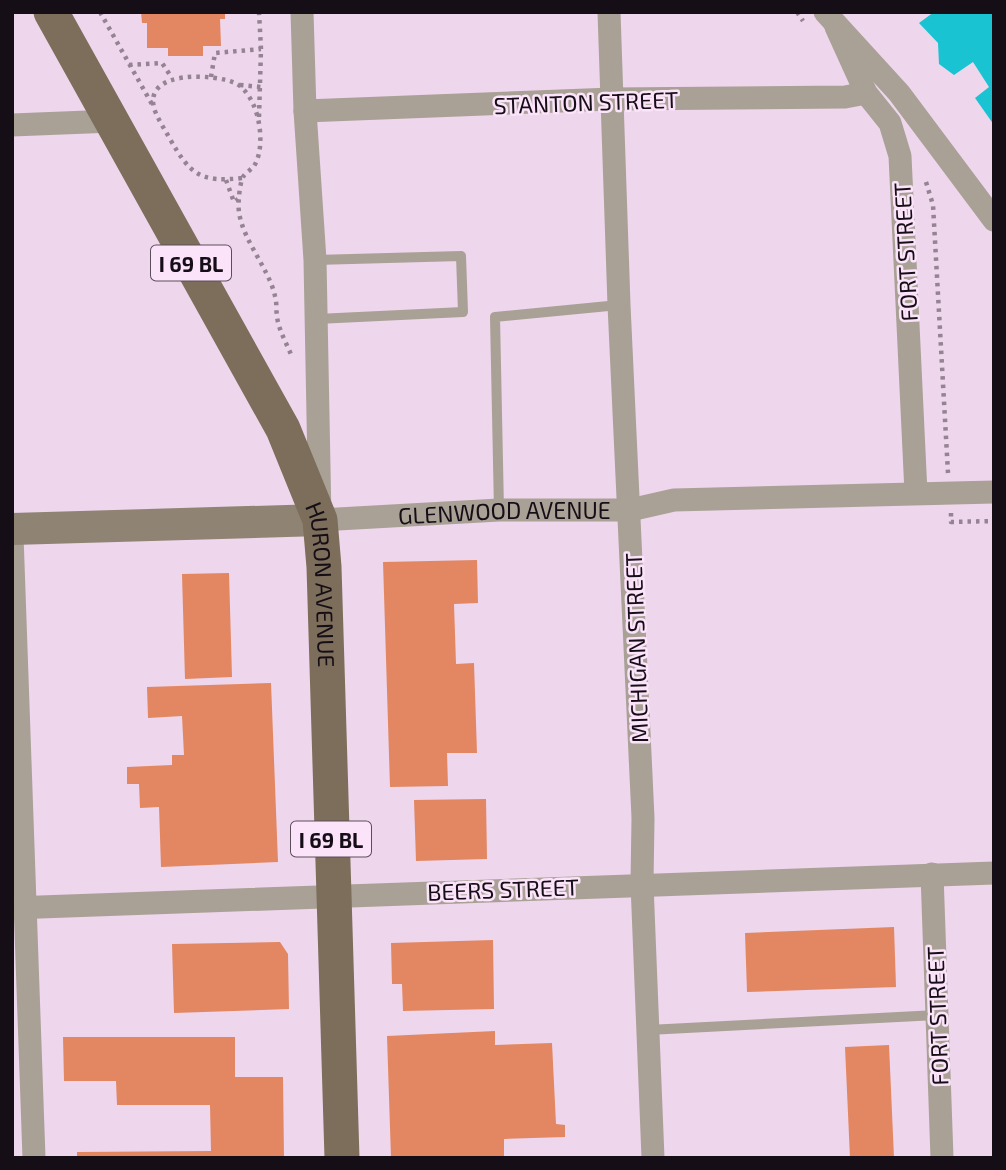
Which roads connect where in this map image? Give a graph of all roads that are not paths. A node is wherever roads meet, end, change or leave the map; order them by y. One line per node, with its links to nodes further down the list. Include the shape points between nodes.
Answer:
1 (51, 12): 8 (main road, I 69 BL)
2 (302, 12): 7 (street, HURON AVENUE)
3 (608, 12): 6 (street, MICHIGAN STREET)
4 (830, 20): 5 (street, FORT STREET); 10 (street, via 900,93)
5 (866, 93): 6 (street, STANTON STREET, via 845,97); 15 (street, FORT STREET, via 890,123 900,156)
6 (612, 99): 7 (street, STANTON STREET); 12 (street, MICHIGAN STREET)
7 (305, 111): 11 (street, HURON AVENUE)
8 (113, 121): 9 (street); 18 (main road, I 69 BL, via 283,429)
9 (12, 125)
10 (994, 220)
11 (315, 260): 13 (street, HURON AVENUE); 13 (lane, via 461,256 463,301 463,312)
12 (619, 305): 16 (lane, via 495,317); 17 (street, MICHIGAN STREET)
13 (317, 319): 18 (street, HURON AVENUE)
14 (994, 492): 15 (street, GLENWOOD AVENUE)
15 (916, 494): 17 (street, GLENWOOD AVENUE, via 674,500)
16 (499, 510): 17 (street, GLENWOOD AVENUE); 18 (street, GLENWOOD AVENUE)
17 (630, 510): 22 (street, MICHIGAN STREET)
18 (320, 520): 19 (street, GLENWOOD AVENUE); 23 (main road, HURON AVENUE / I 69 BL)
19 (12, 532): 24 (street)
20 (994, 873): 21 (street, BEERS STREET)
21 (932, 874): 22 (street, BEERS STREET); 25 (street, FORT STREET)
22 (642, 884): 23 (street, BEERS STREET); 26 (street, MICHIGAN STREET)
23 (332, 895): 24 (street, BEERS STREET); 28 (main road, HURON AVENUE / I 69 BL)
24 (19, 908): 27 (street)
25 (937, 1014): 26 (lane); 30 (street, FORT STREET)
26 (648, 1030): 29 (street, MICHIGAN STREET)
27 (34, 1158)
28 (342, 1158)
29 (653, 1158)
30 (942, 1158)

